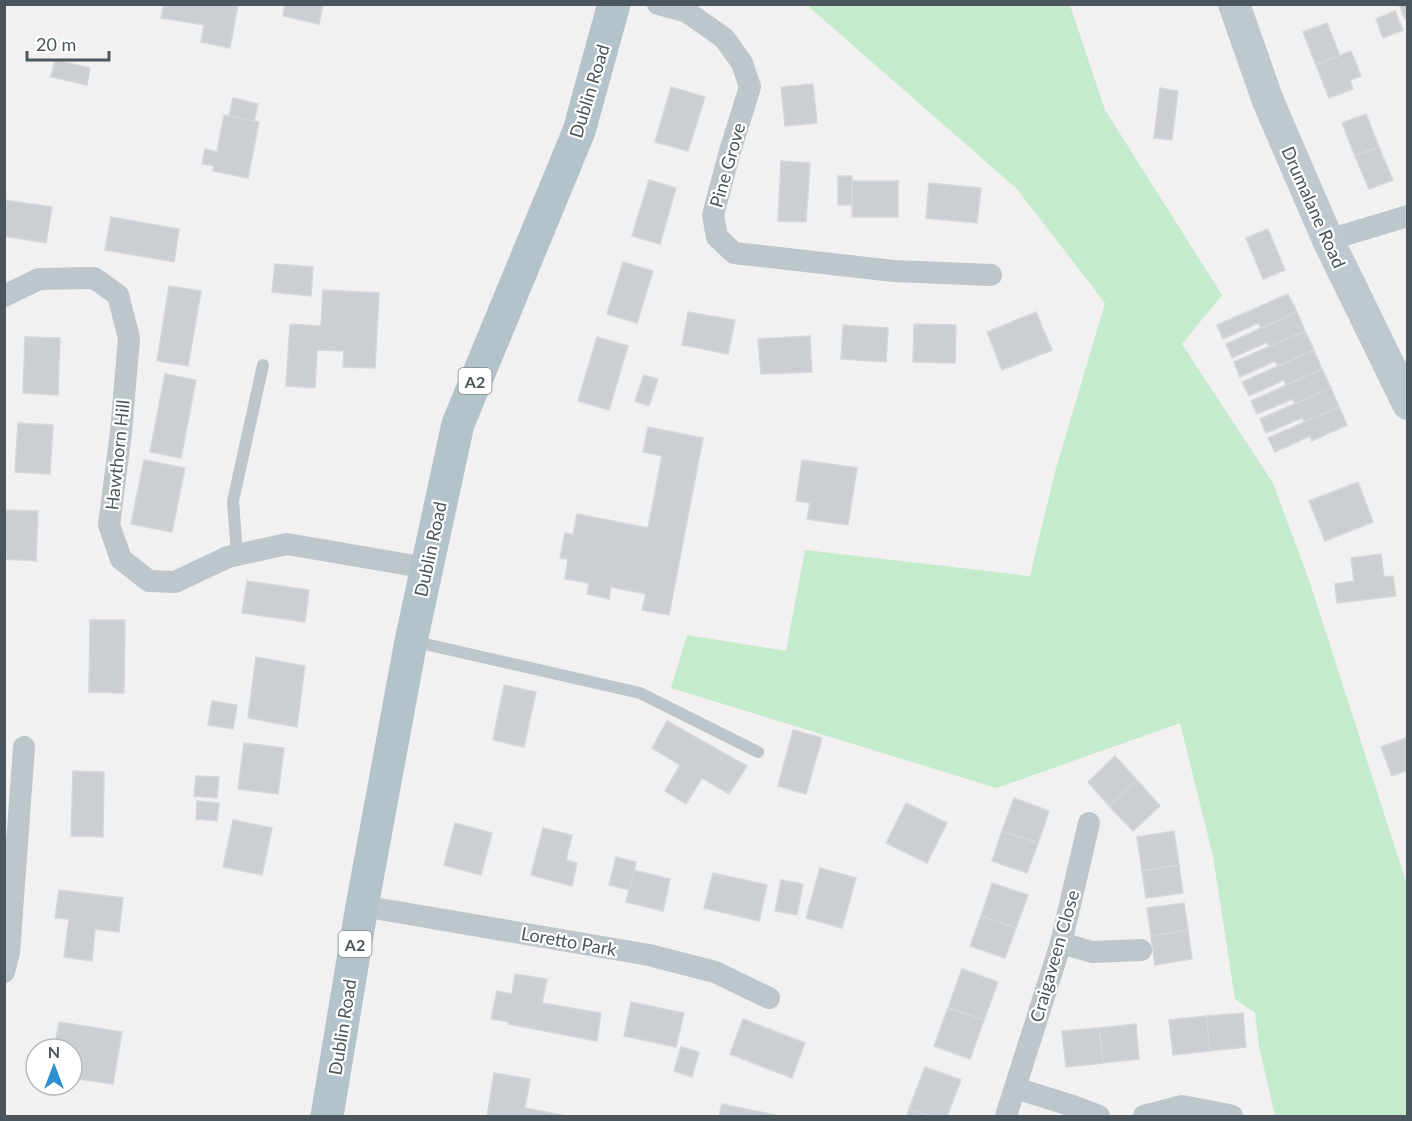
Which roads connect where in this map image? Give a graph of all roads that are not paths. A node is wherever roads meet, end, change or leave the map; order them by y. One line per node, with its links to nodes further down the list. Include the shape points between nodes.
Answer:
1 (614, 4): 11 (main road, Dublin Road / A2, via 579,131 458,424)
2 (658, 4): 6 (street, Pine Grove, via 687,12 724,38 742,63 750,87 713,215 717,237 734,253 894,271)
3 (1234, 4): 5 (main road, Drumalane Road, via 1268,101)
4 (1407, 216): 5 (street)
5 (1328, 240): 9 (main road, Drumalane Road)
6 (992, 275)
7 (4, 296): 10 (street, Hawthorn Hill, via 39,279 94,278 118,295 129,338 109,525 121,560 149,580 175,582)
8 (263, 365): 10 (lane, via 232,501)
9 (1407, 404)
10 (237, 555): 11 (street, Hawthorn Hill, via 287,544)
11 (426, 568): 12 (main road, Dublin Road / A2)
12 (411, 641): 14 (lane, via 640,693); 16 (main road, Dublin Road / A2)
13 (24, 747): 19 (street, via 9,953)
14 (758, 752)
15 (1089, 823): 17 (street, Craigaveen Close)
16 (362, 906): 20 (street, Loretto Park, via 649,955 715,972); 22 (main road, Dublin Road / A2)
17 (1061, 943): 18 (street, via 1092,952); 21 (street, Craigaveen Close)
18 (1141, 950)
19 (4, 972)
20 (769, 998)
21 (1016, 1088): 23 (street, Craigaveen Close); 24 (street)
22 (327, 1116)
23 (1006, 1116)
24 (1099, 1116)
25 (1144, 1116): 26 (street, via 1182,1106)
26 (1232, 1116)

